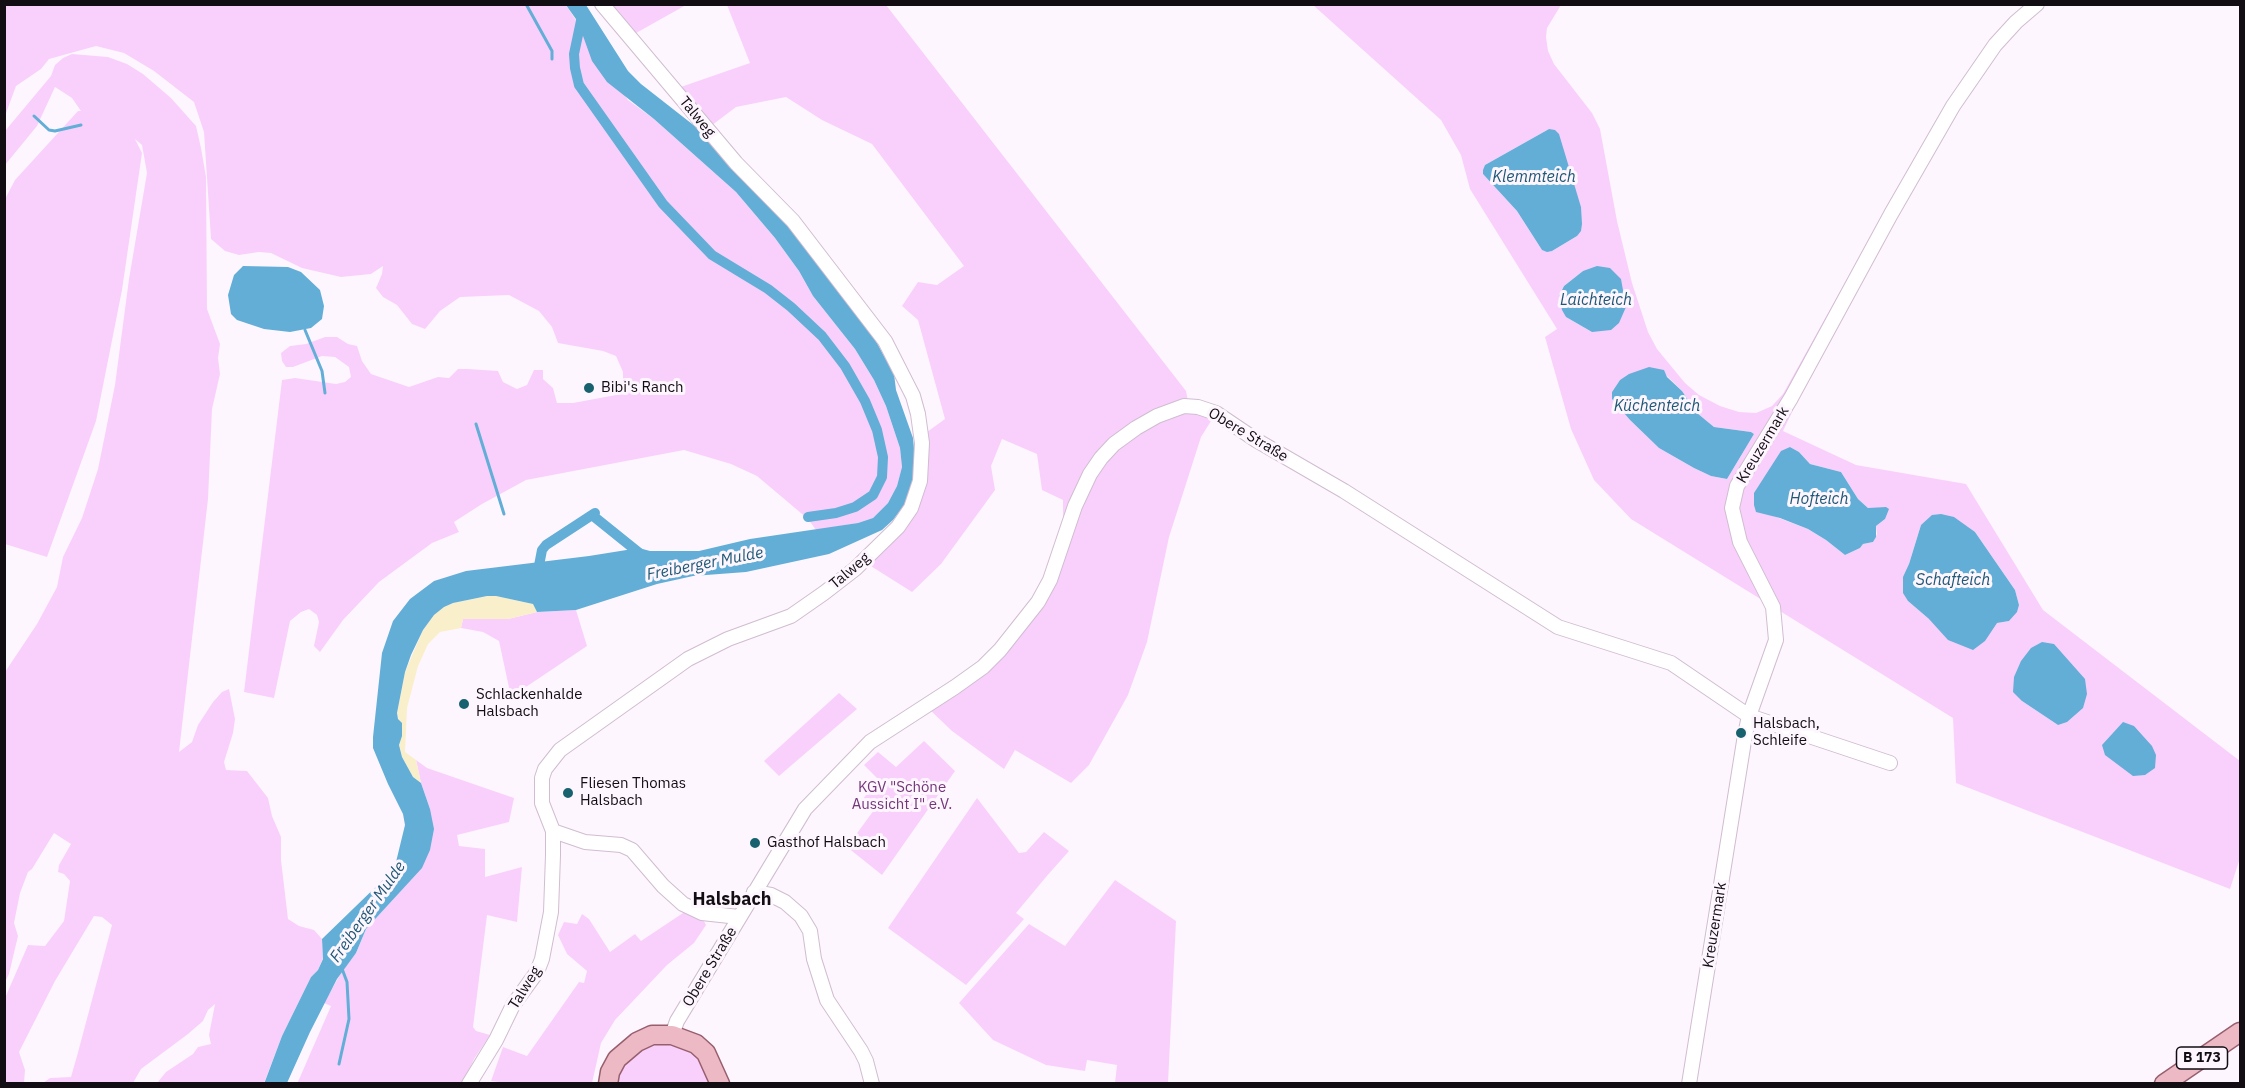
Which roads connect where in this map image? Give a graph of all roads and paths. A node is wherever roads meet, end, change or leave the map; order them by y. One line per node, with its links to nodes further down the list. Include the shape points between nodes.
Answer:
1 (602, 4): 5 (street, Talweg, via 736,163 793,221 885,341 913,396 921,432 922,464 911,507 887,540 855,569 791,616 728,639 688,659 560,750 542,778 542,803)
2 (2037, 4): 3 (street, Kreuzermark, via 2002,35 1953,106 1791,399 1737,486 1732,508 1740,542 1773,607 1776,640)
3 (1749, 716): 4 (street, Obere Straße); 6 (street, Obere Straße, via 1671,663 1558,627 1216,413 1184,406 1136,428 1101,458 1075,506 1050,580 1021,625 983,667 870,742 805,809); 14 (street, Kreuzermark)
4 (1890, 763)
5 (553, 831): 7 (street, via 585,842 621,845 632,850 683,904 702,913); 10 (street, Talweg, via 551,912 542,959)
6 (754, 892): 7 (street, Obere Straße); 13 (street, via 771,895 801,916 810,931 814,959 828,1000 866,1060)
7 (739, 917): 9 (street, Obere Straße)
8 (2241, 1032): 15 (main road, B 173 / B 173)
9 (672, 1035): 11 (main road, via 652,1035 637,1042 617,1059); 12 (main road, via 696,1044 706,1053)
10 (469, 1083)
11 (608, 1083)
12 (720, 1083)
13 (872, 1083)
14 (1689, 1083)
15 (2164, 1083)

